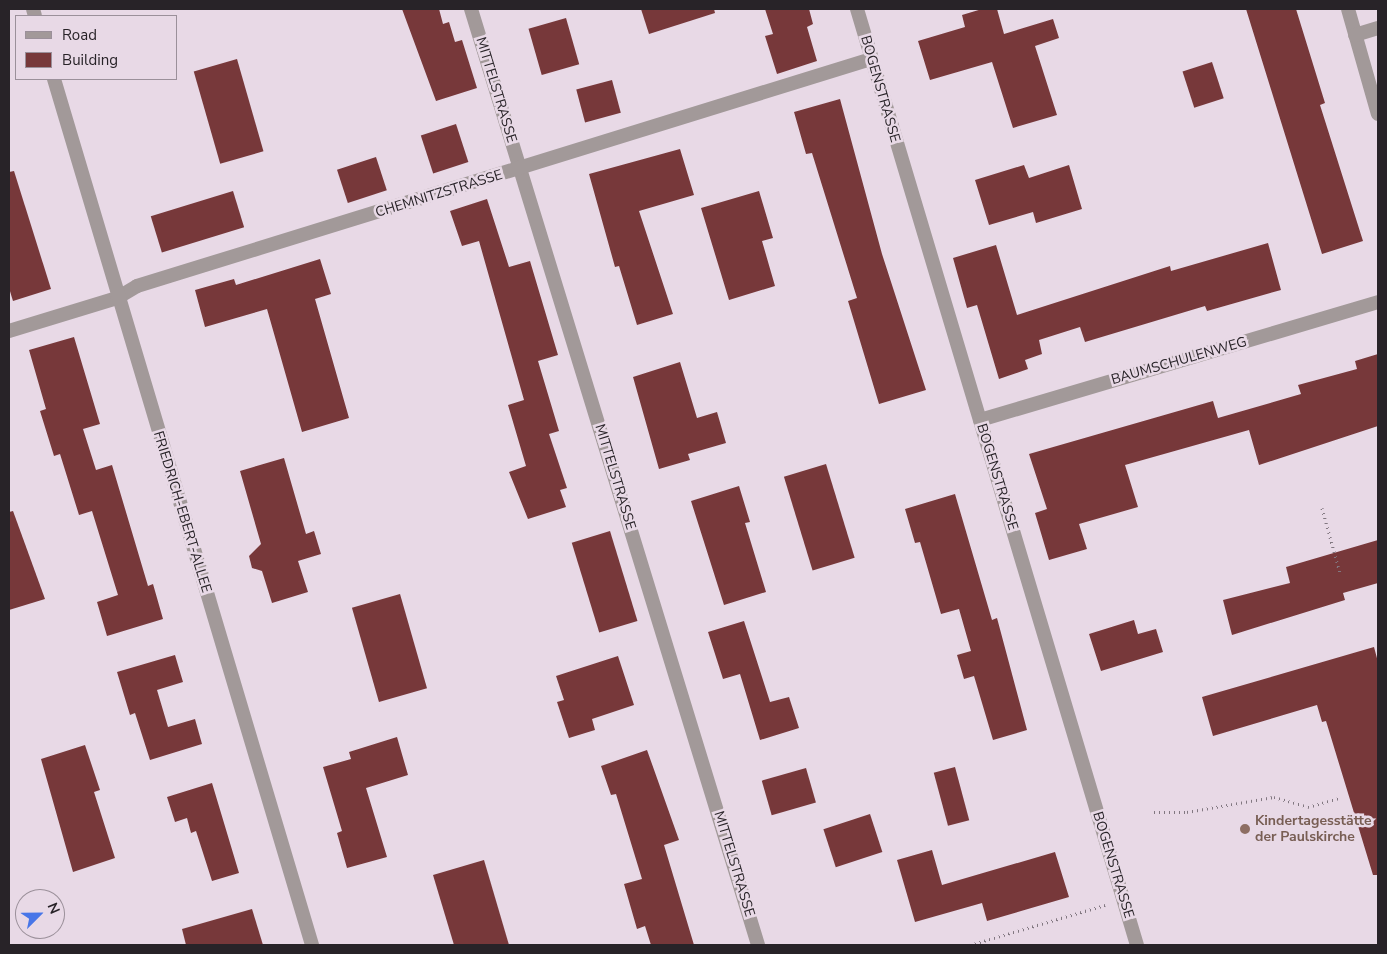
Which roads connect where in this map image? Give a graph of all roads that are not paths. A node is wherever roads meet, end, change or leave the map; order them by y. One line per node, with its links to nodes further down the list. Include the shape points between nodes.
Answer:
1 (471, 9): 9 (street, MITTELSTRASSE)
2 (857, 9): 6 (street, BOGENSTRASSE)
3 (1348, 9): 5 (street)
4 (1378, 28): 5 (street)
5 (1356, 35): 8 (street)
6 (871, 59): 9 (street, CHEMNITZSTRASSE); 13 (street, BOGENSTRASSE)
7 (54, 80): 10 (street, FRIEDRICH-EBERT-ALLEE)
8 (1378, 114)
9 (521, 169): 10 (street, CHEMNITZSTRASSE, via 136,286); 15 (street, MITTELSTRASSE)
10 (117, 298): 12 (street, CHEMNITZSTRASSE); 14 (street, FRIEDRICH-EBERT-ALLEE)
11 (1378, 302): 13 (street, BAUMSCHULENWEG)
12 (9, 331)
13 (980, 420): 16 (street, BOGENSTRASSE)
14 (312, 945)
15 (758, 945)
16 (1137, 945)

